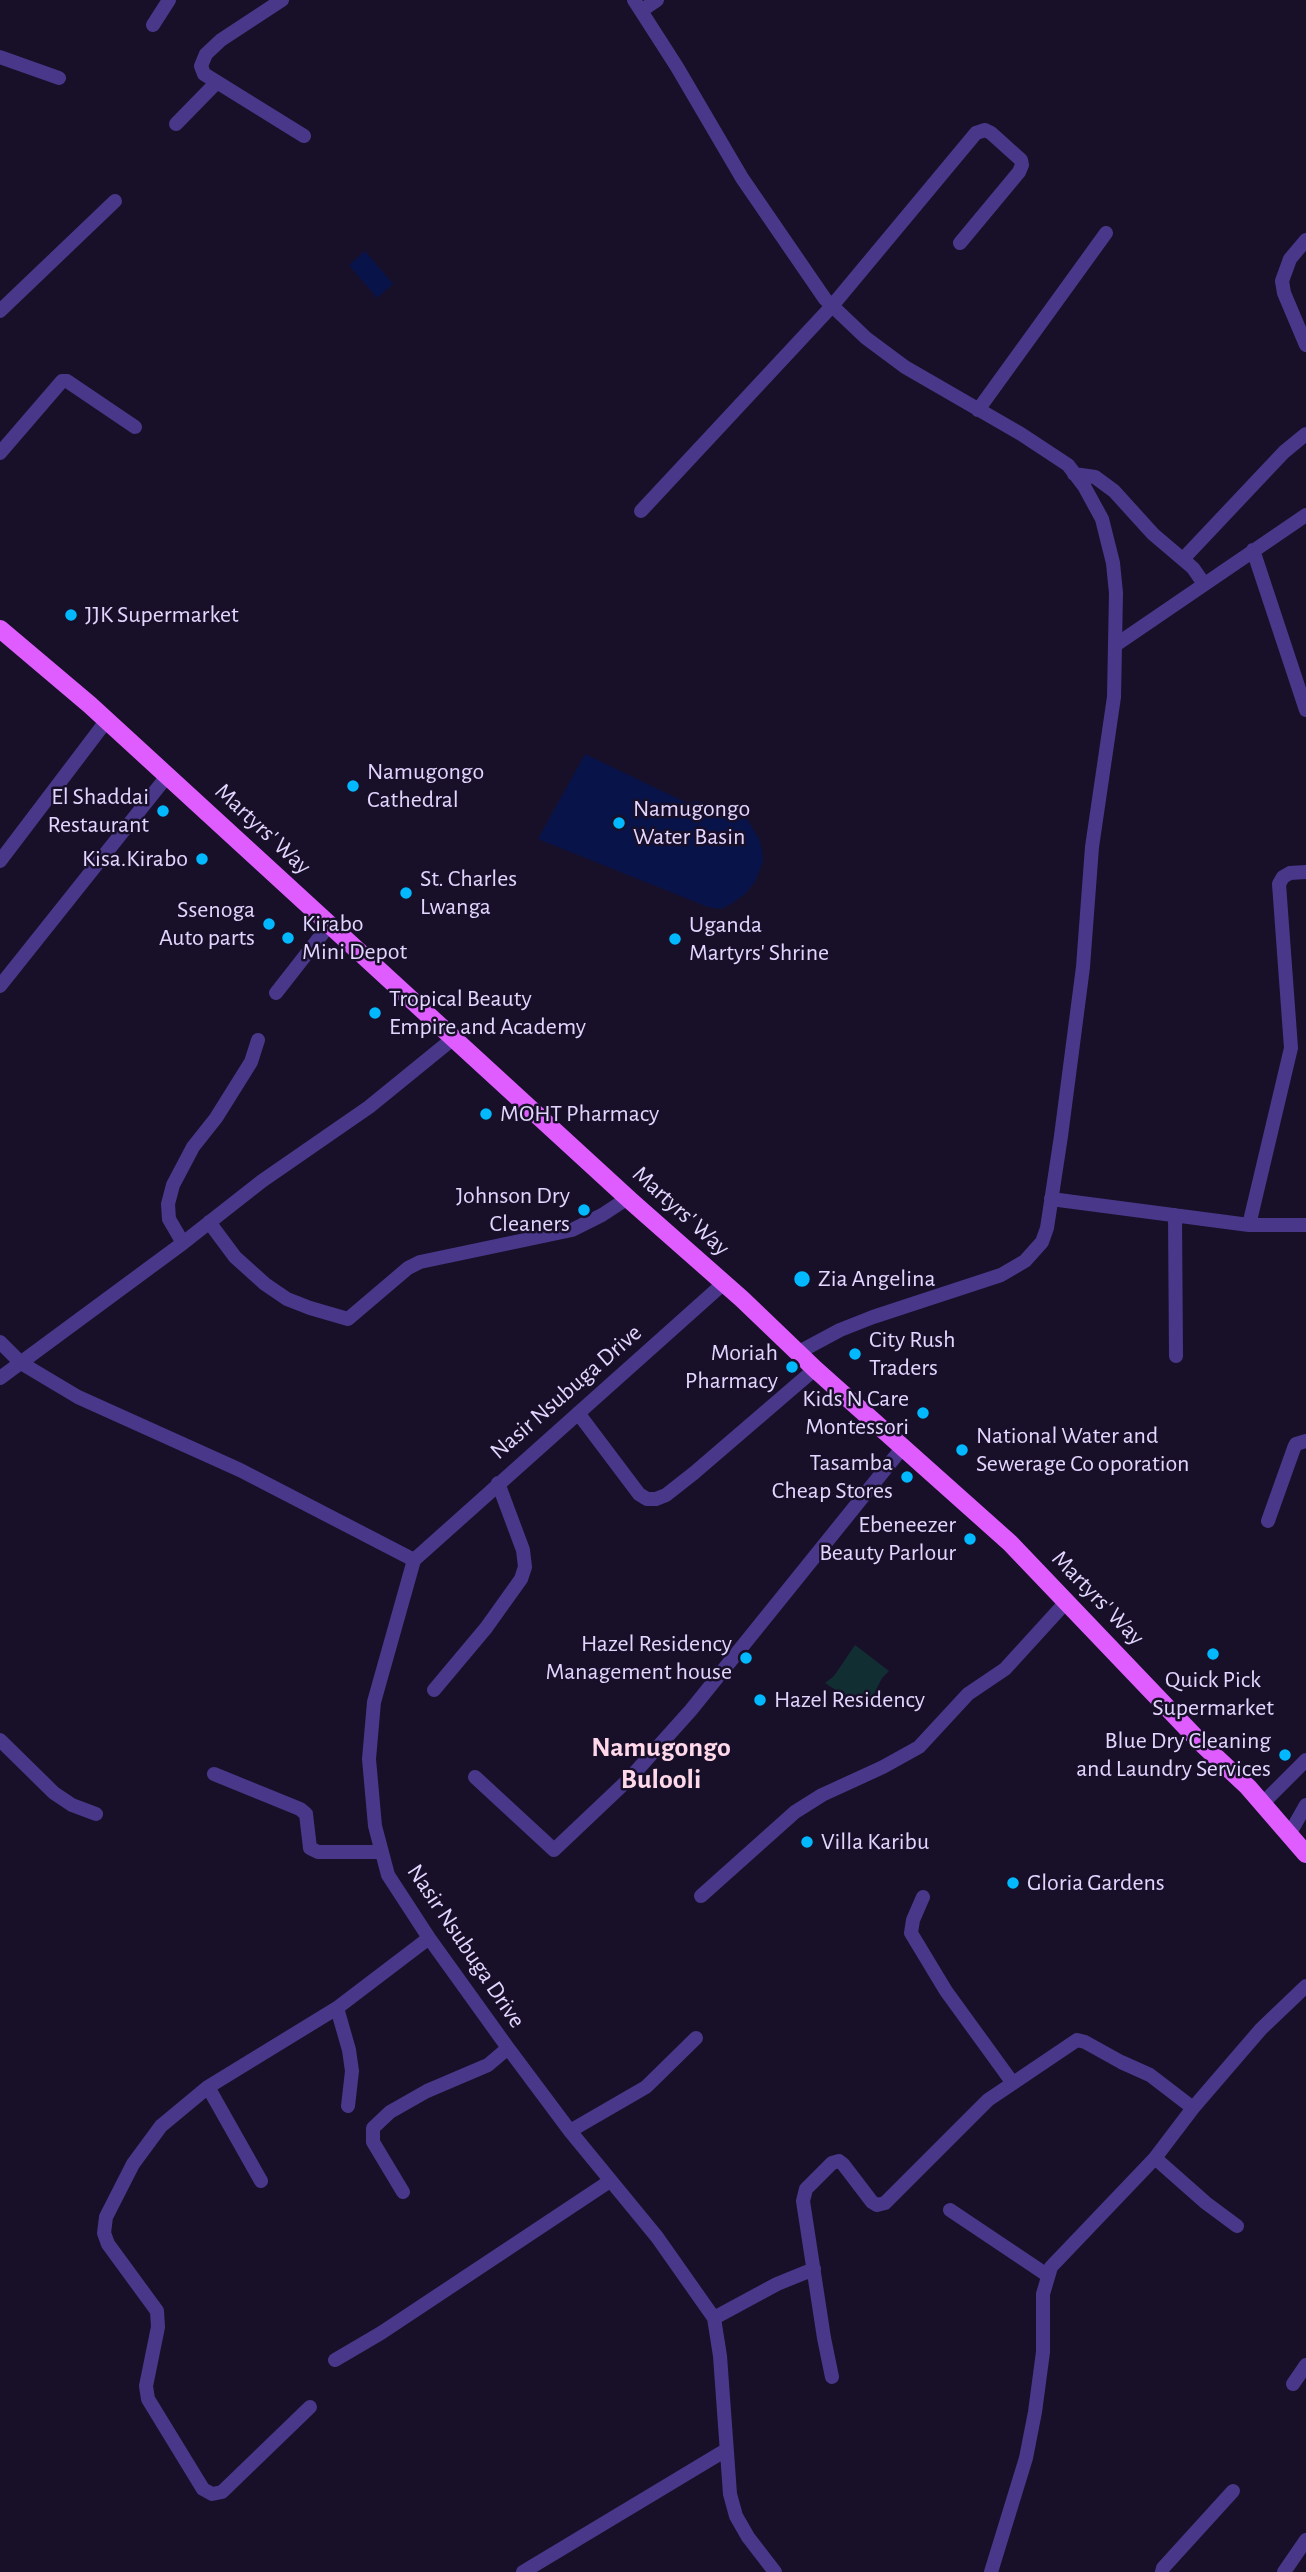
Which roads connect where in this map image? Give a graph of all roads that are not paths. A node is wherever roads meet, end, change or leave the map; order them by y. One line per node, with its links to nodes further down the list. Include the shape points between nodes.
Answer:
1 (169, 0): 5 (street)
2 (282, 0): 8 (street, via 206,54 201,66 204,74)
3 (657, 0): 4 (street)
4 (638, 6): 15 (street, via 742,178)
5 (153, 25)
6 (0, 57): 7 (street)
7 (60, 78)
8 (217, 82): 9 (street); 10 (street)
9 (176, 124)
10 (304, 135)
11 (115, 201): 16 (street)
12 (1106, 233): 18 (street)
13 (1306, 240): 17 (street, via 1290,259 1282,281)
14 (960, 243): 15 (street, via 1022,164 985,130 976,133)
15 (832, 306): 18 (street, via 905,367); 23 (street)
16 (0, 311)
17 (1306, 345)
18 (978, 410): 22 (street, via 1061,460)
19 (135, 427): 21 (street, via 62,381)
20 (1306, 434): 26 (street)
21 (0, 453)
22 (1074, 474): 26 (street, via 1104,483); 29 (street, via 1102,519 1108,539)
23 (641, 511)
24 (1306, 514): 25 (street)
25 (1253, 551): 27 (street); 30 (street)
26 (1183, 559): 27 (street)
27 (1205, 584): 29 (street)
28 (0, 629): 31 (main road, Martyrs' Way)
29 (1117, 644): 41 (street, via 1114,697 1092,847 1083,967)
30 (1306, 710)
31 (107, 720): 32 (main road, Martyrs' Way); 33 (street)
32 (168, 775): 35 (main road, Martyrs' Way); 36 (street)
33 (0, 861)
34 (1306, 872): 44 (street, via 1290,873 1279,884 1290,1048)
35 (330, 924): 37 (street); 38 (main road, Martyrs' Way)
36 (0, 986)
37 (276, 993)
38 (455, 1037): 40 (main road, Martyrs' Way); 43 (street, via 369,1107)
39 (258, 1040): 46 (street, via 251,1062 173,1185 167,1204 169,1219)
40 (628, 1198): 43 (street, via 572,1230 420,1262 348,1319 287,1299 265,1284 235,1257); 47 (main road, Martyrs' Way)
41 (1051, 1199): 42 (street); 49 (street, via 1042,1242 1015,1267 873,1317)
42 (1175, 1215): 44 (street); 50 (street)
43 (209, 1222): 46 (street)
44 (1250, 1225): 45 (street)
45 (1306, 1225)
46 (183, 1243): 51 (street)
47 (724, 1283): 49 (main road, Martyrs' Way); 54 (street, Nasir Nsubuga Drive)
48 (0, 1342): 51 (street)
49 (799, 1352): 52 (main road, Martyrs' Way)
50 (1176, 1356)
51 (21, 1363): 53 (street); 59 (street, via 78,1397 240,1470)
52 (814, 1369): 54 (street, via 694,1473 656,1499 639,1494); 56 (main road, Martyrs' Way)
53 (0, 1378)
54 (578, 1413): 57 (street, Nasir Nsubuga Drive)
55 (1306, 1441): 58 (street, via 1294,1448)
56 (903, 1447): 60 (main road, Martyrs' Way); 65 (street, via 691,1710 630,1778 554,1850)
57 (498, 1483): 59 (street, Nasir Nsubuga Drive); 61 (street, via 525,1567 486,1628)
58 (1268, 1521)
59 (414, 1560): 70 (street, Nasir Nsubuga Drive, via 371,1721 370,1789)
60 (1067, 1601): 66 (main road, Martyrs' Way); 72 (street, via 1005,1669 968,1694 919,1747 794,1812)
61 (435, 1690)
62 (0, 1740): 68 (street, via 62,1799)
63 (1306, 1759): 66 (street)
64 (214, 1774): 70 (street, via 300,1808 306,1814 310,1848 318,1852)
65 (475, 1777)
66 (1262, 1804): 69 (main road, Martyrs' Way)
67 (1306, 1805): 69 (street)
68 (96, 1814)
69 (1290, 1833): 71 (main road, Martyrs' Way)
70 (381, 1852): 74 (street, Nasir Nsubuga Drive, via 388,1875)
71 (1306, 1854)
72 (701, 1896)
73 (923, 1897): 79 (street, via 911,1926 914,1940)
74 (429, 1938): 76 (street); 78 (street, Nasir Nsubuga Drive)
75 (1306, 1986): 82 (street, via 1261,2029)
76 (337, 2008): 80 (street); 81 (street, via 352,2071)
77 (696, 2038): 83 (street, via 646,2087)
78 (508, 2048): 83 (street, Nasir Nsubuga Drive); 87 (street, via 488,2065 390,2112 373,2128 373,2142)
79 (1012, 2082): 82 (street, via 1082,2040 1150,2075); 90 (street, via 881,2204 872,2202 843,2164 832,2163 804,2193)
80 (208, 2087): 85 (street); 97 (street, via 147,2142 106,2217 108,2244 156,2311 158,2327 146,2393 197,2482 216,2494)
81 (348, 2106)
82 (1193, 2108): 84 (street)
83 (570, 2131): 86 (street, Nasir Nsubuga Drive)
84 (1155, 2158): 89 (street); 91 (street)
85 (261, 2181)
86 (610, 2181): 92 (street, Nasir Nsubuga Drive, via 657,2237); 93 (street)
87 (402, 2192)
88 (950, 2210): 91 (street)
89 (1237, 2226)
90 (814, 2269): 92 (street); 95 (street)
91 (1047, 2275): 103 (street, via 1035,2412 1026,2458)
92 (714, 2318): 98 (street, Nasir Nsubuga Drive)
93 (335, 2360)
94 (1306, 2365): 96 (street)
95 (832, 2377)
96 (1293, 2384)
97 (310, 2407)
98 (726, 2450): 101 (street); 102 (street, Nasir Nsubuga Drive, via 736,2516)
99 (1233, 2491): 104 (street)
100 (1306, 2540): 105 (street)
101 (523, 2572)
102 (775, 2572)
103 (991, 2572)
104 (1162, 2572)
105 (1284, 2572)

